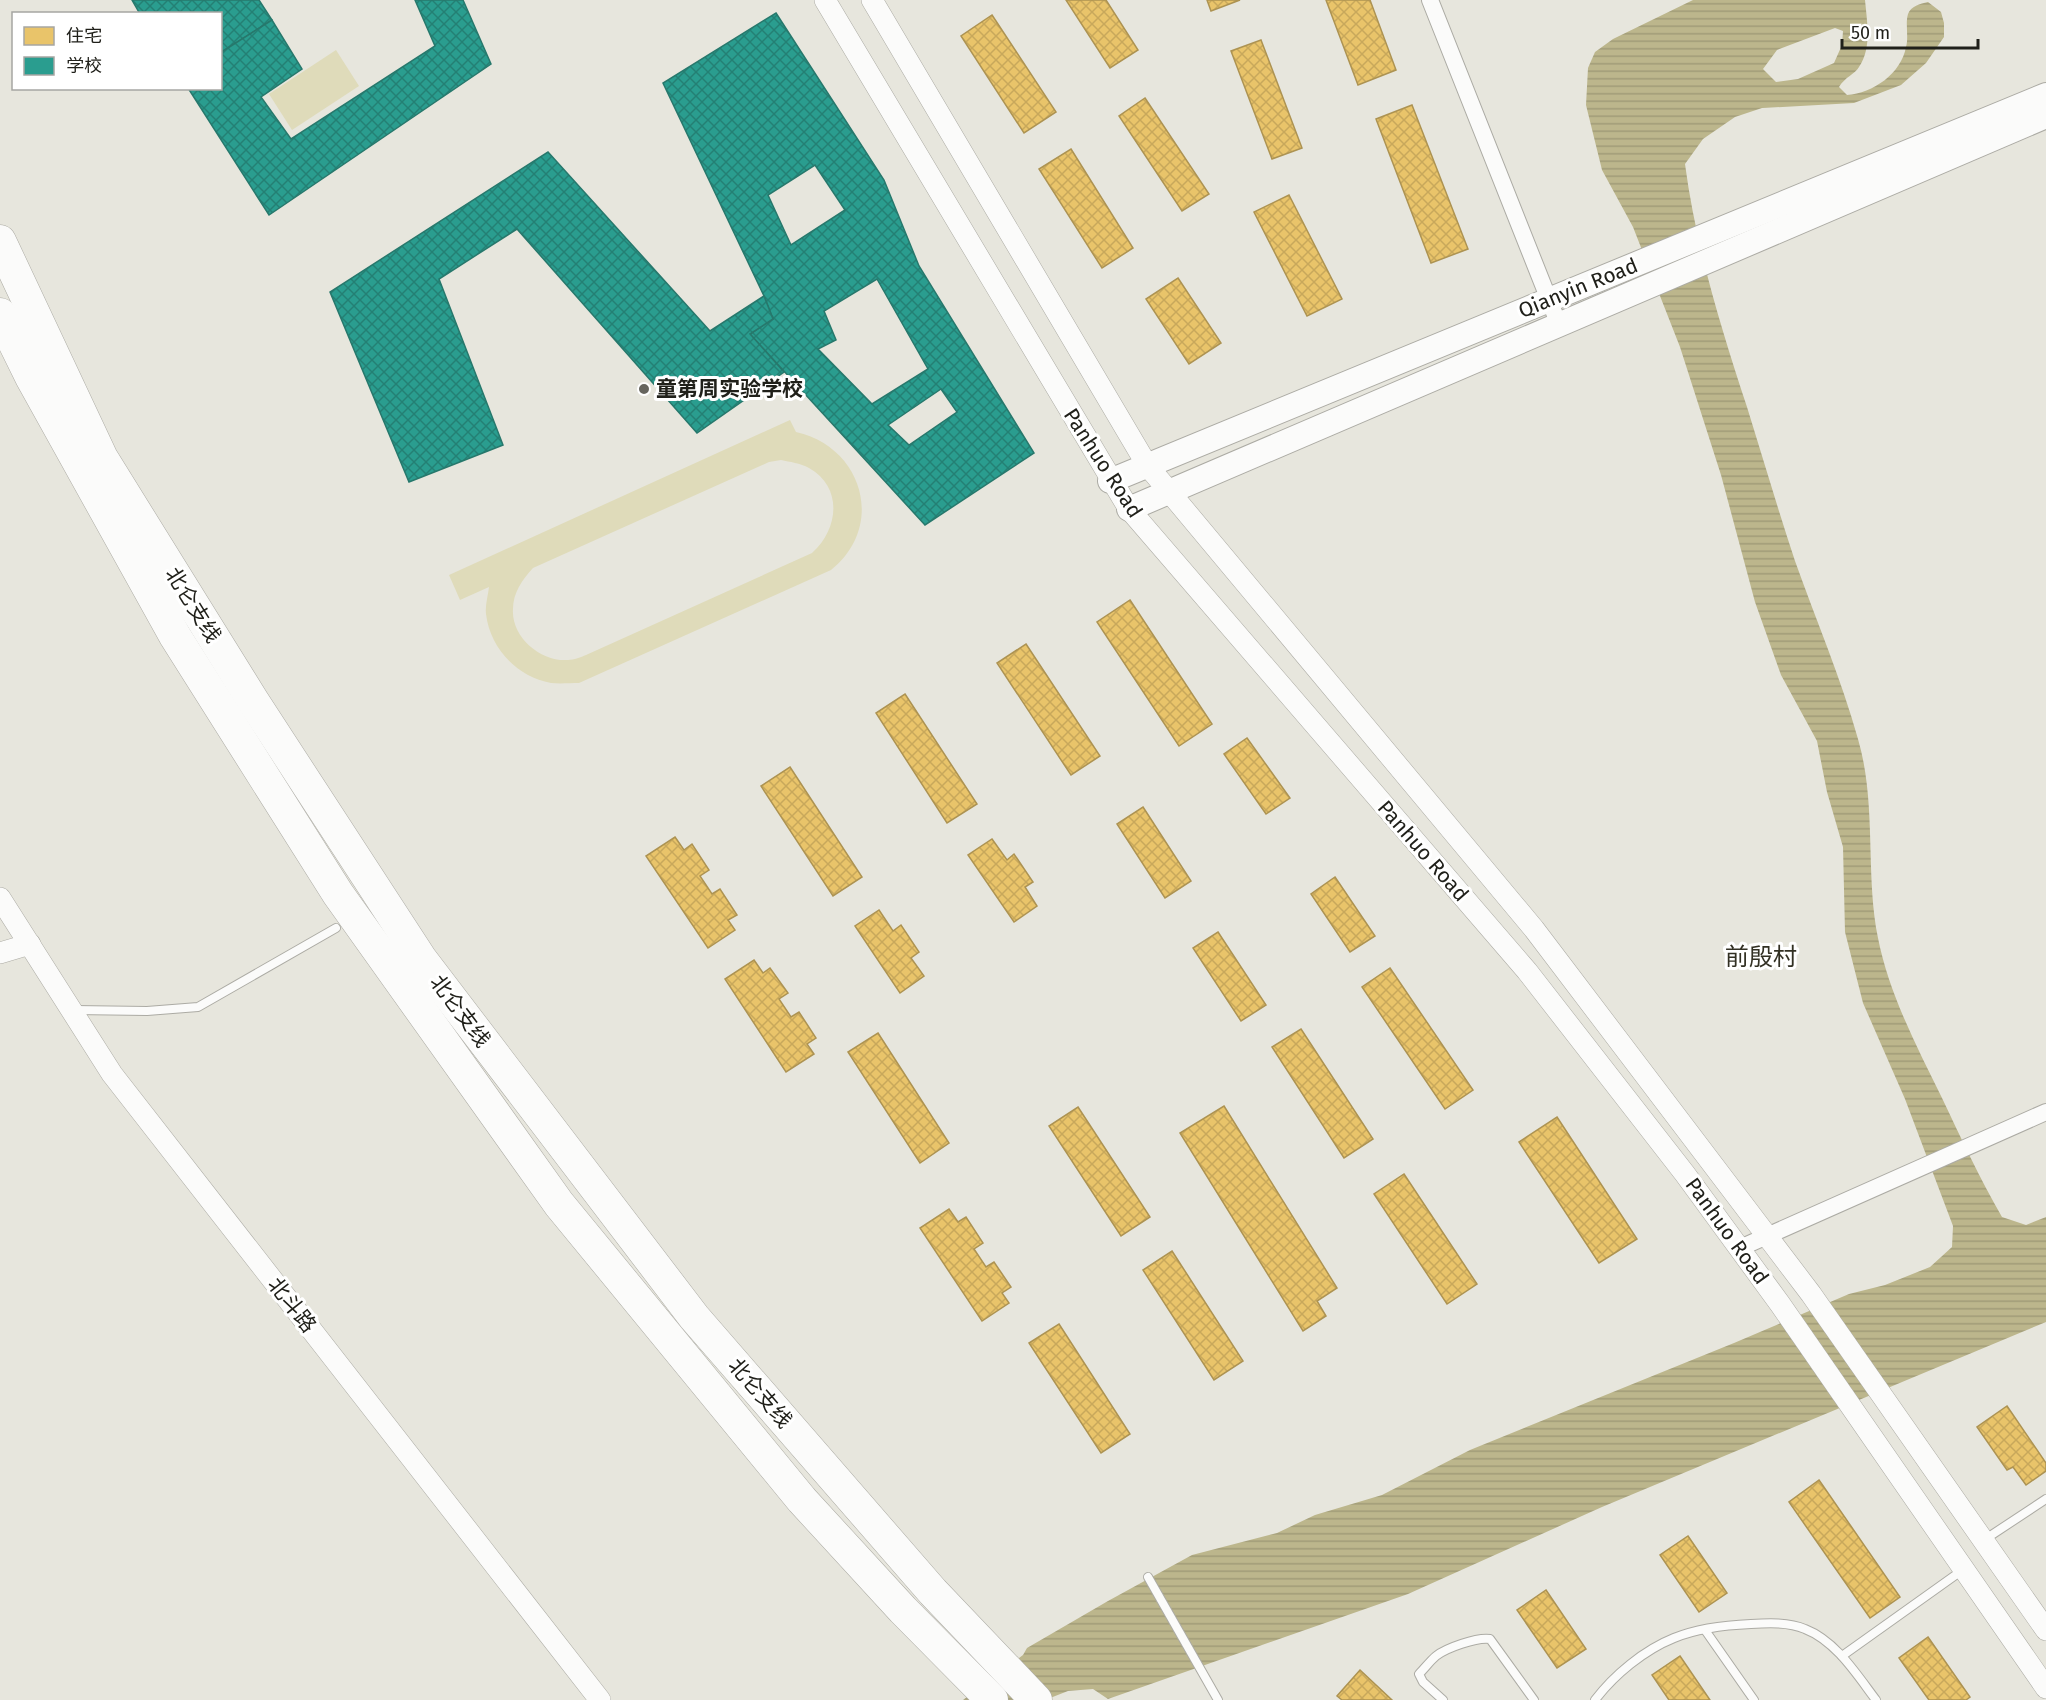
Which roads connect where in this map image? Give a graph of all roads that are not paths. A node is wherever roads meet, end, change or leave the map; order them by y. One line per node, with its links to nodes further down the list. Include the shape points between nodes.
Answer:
1 (825, 0): 11 (street, Panhuo Road)
2 (872, 0): 10 (street, Panhuo Road)
3 (1430, 0): 7 (street)
4 (2046, 95): 7 (main road, Qianyin Road)
5 (2046, 116): 9 (main road, Qianyin Road)
6 (0, 241): 32 (highway, 北仑支线, via 102,458 253,702 421,959 694,1317 933,1592)
7 (1549, 299): 9 (street); 10 (main road, Qianyin Road)
8 (0, 314): 31 (highway, 北仑支线, via 175,636 338,894 559,1204 802,1500)
9 (1558, 325): 12 (main road, Qianyin Road)
10 (1147, 465): 11 (main road, Qianyin Road); 12 (street, Panhuo Road)
11 (1110, 481): 13 (street, Panhuo Road)
12 (1169, 492): 13 (main road, Qianyin Road); 20 (street, Panhuo Road, via 1534,929)
13 (1129, 509): 21 (street, Panhuo Road, via 1527,971)
14 (0, 898): 16 (street, 北斗路)
15 (336, 928): 18 (lane, via 198,1007)
16 (30, 944): 17 (street); 18 (street, 北斗路)
17 (0, 953)
18 (70, 1010): 30 (street, 北斗路, via 112,1074)
19 (2046, 1112): 20 (street)
20 (1766, 1235): 21 (street); 23 (street, Panhuo Road)
21 (1740, 1248): 24 (street, Panhuo Road)
22 (2046, 1499): 23 (lane)
23 (1983, 1540): 27 (street, Panhuo Road)
24 (1964, 1569): 28 (lane); 29 (street, Panhuo Road)
25 (1148, 1577): 33 (lane)
26 (1705, 1630): 28 (lane, via 1772,1623 1805,1629); 36 (lane, via 1674,1638 1642,1656); 37 (lane)
27 (2046, 1630)
28 (1842, 1656): 38 (lane)
29 (2046, 1688)
30 (600, 1700)
31 (992, 1700)
32 (1036, 1700)
33 (1218, 1700)
34 (1443, 1700): 35 (lane, via 1419,1674 1443,1651 1482,1638 1490,1639)
35 (1533, 1700)
36 (1595, 1700)
37 (1754, 1700)
38 (1876, 1700)

